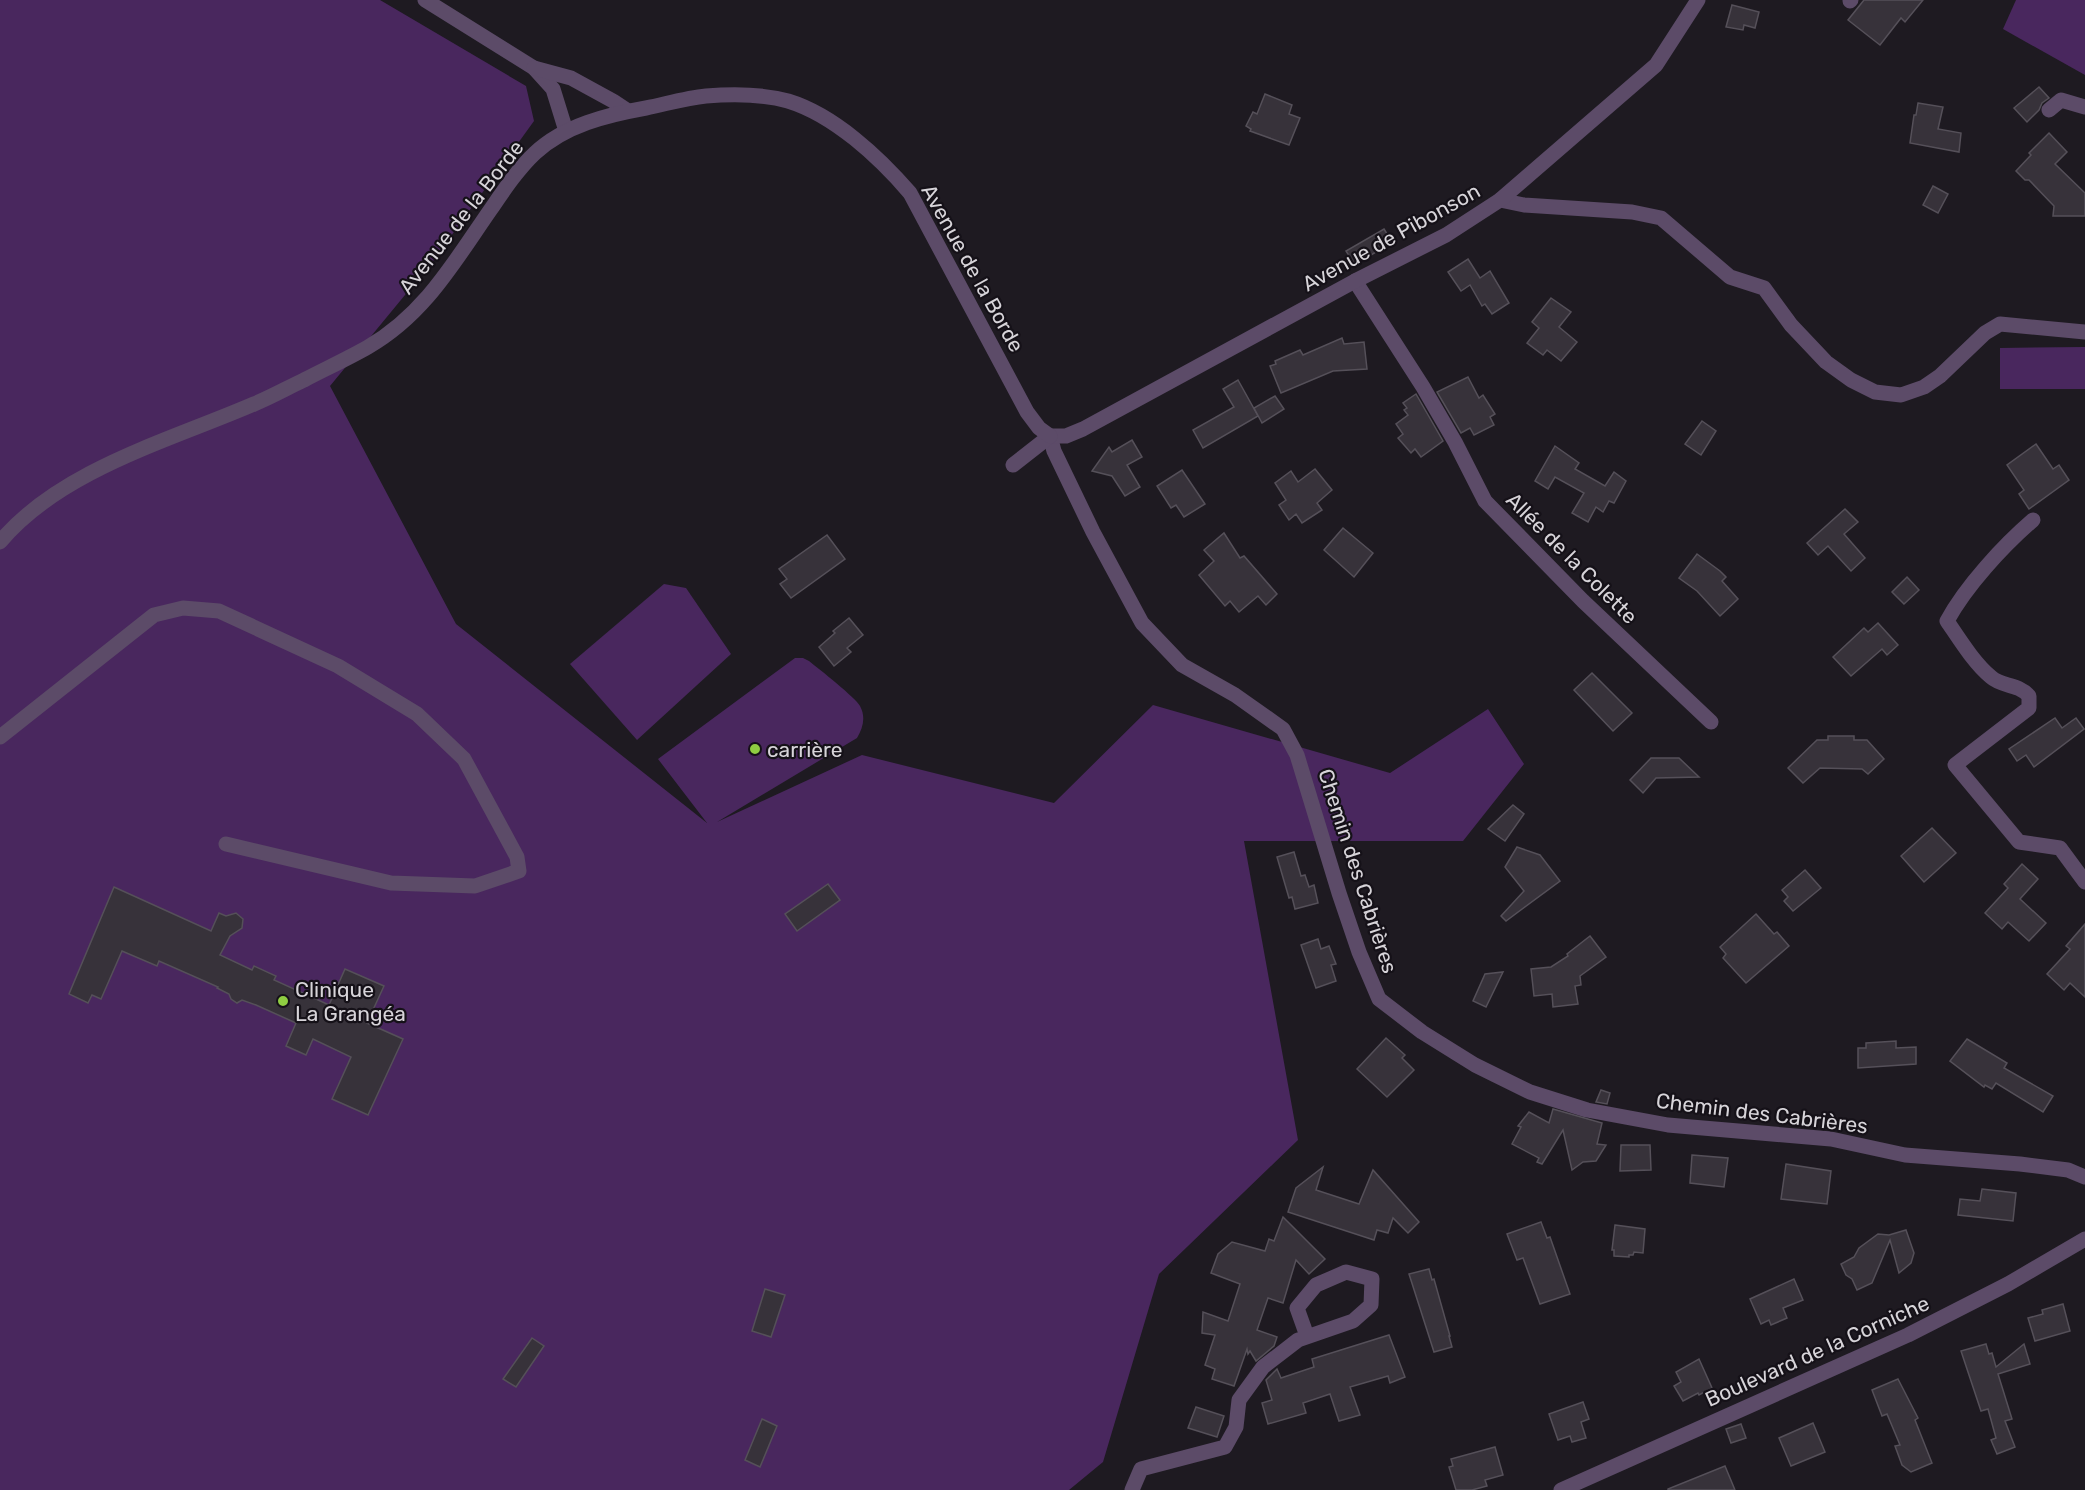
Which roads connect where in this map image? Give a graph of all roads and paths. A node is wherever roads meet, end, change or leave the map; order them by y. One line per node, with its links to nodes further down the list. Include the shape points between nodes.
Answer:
1 (425, 0): 3 (street)
2 (1698, 0): 8 (street, Avenue de Pibonson, via 1656,65)
3 (534, 68): 6 (street, via 571,78); 7 (street, via 554,89)
4 (2085, 107): 5 (street, via 2061,100)
5 (2049, 110)
6 (628, 111): 7 (street, Avenue de la Borde); 11 (street, Avenue de la Borde, via 705,96 757,96 786,100 808,109 851,136 910,193 1027,412)
7 (566, 131): 14 (street, Avenue de la Borde, via 535,153 510,182 427,300 394,332 257,404 114,462 32,509)
8 (1500, 200): 9 (street, Avenue de Pibonson, via 1446,235); 10 (street, via 1661,218 1730,277 1764,288 1791,325 1826,362 1875,392 1901,395 1923,387 2000,324)
9 (1355, 281): 11 (street, Avenue de Pibonson, via 1083,429 1066,436); 15 (street, Allée de la Colette, via 1423,387 1485,501)
10 (2085, 332)
11 (1050, 436): 12 (street); 19 (street, Chemin des Cabrières, via 1088,522 1142,623 1182,665 1283,729 1297,755 1339,893 1379,999 1422,1032 1475,1065 1530,1092 1587,1110 1668,1125 1832,1139 1905,1155 2058,1169)
12 (1013, 465)
13 (2033, 520): 18 (street, via 2011,539 1947,621 1993,679 2022,688 2029,696 2029,708 1955,765 2019,842 2060,849)
14 (0, 542)
15 (1711, 722)
16 (0, 737): 17 (street, via 154,615 183,608 219,611 338,666 417,714 464,759 517,857 519,871 475,886 391,883)
17 (226, 844)
18 (2085, 882)
19 (2085, 1177)
20 (2085, 1239): 23 (street, Boulevard de la Corniche, via 1908,1335)
21 (1307, 1336): 21 (street, via 1353,1321 1371,1305 1372,1279 1346,1272 1316,1285 1297,1308); 22 (street, via 1263,1367 1239,1400 1236,1427 1225,1447 1141,1468)
22 (1132, 1490)
23 (1561, 1490)

